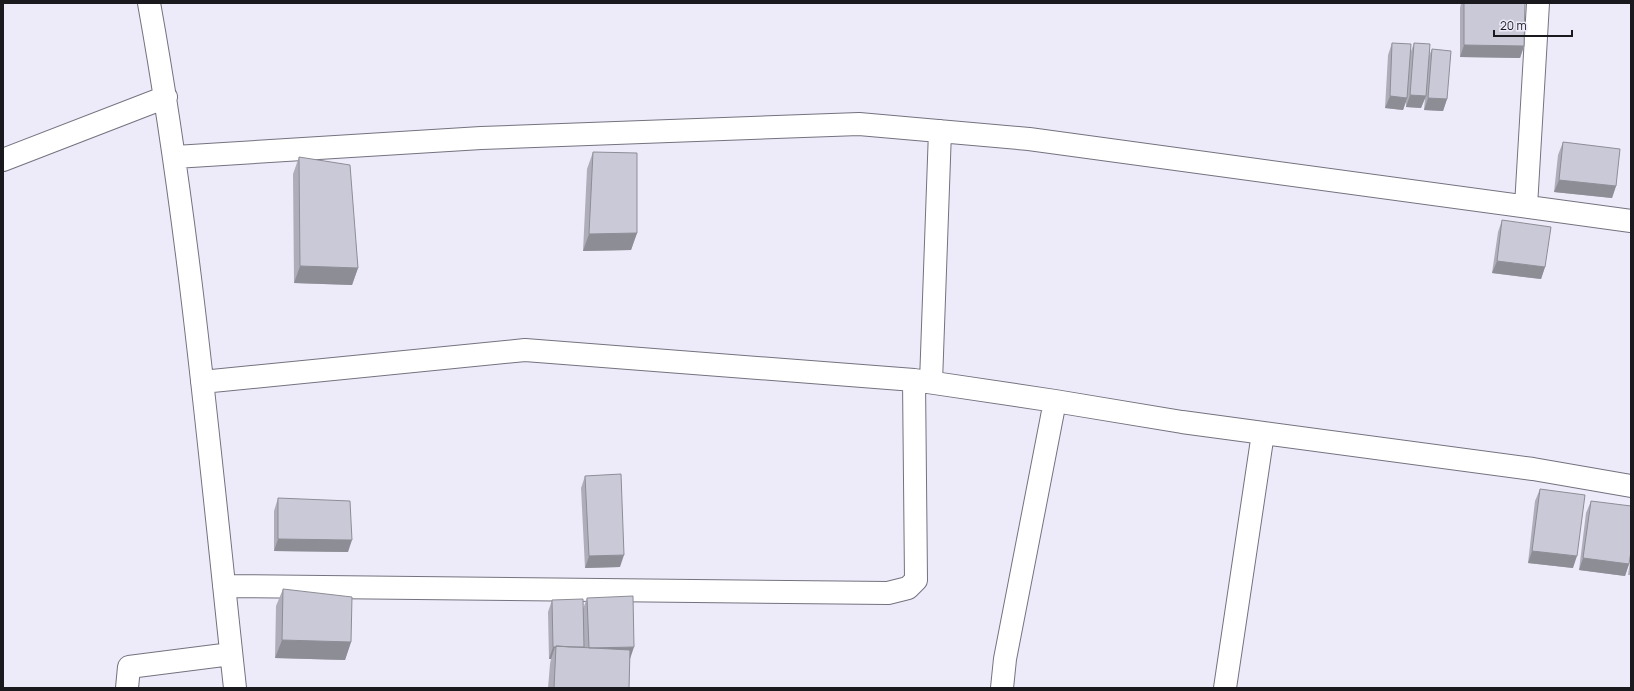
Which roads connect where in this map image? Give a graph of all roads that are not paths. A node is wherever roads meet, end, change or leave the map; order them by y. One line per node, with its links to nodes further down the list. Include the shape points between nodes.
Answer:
1 (149, 3): 3 (street)
2 (1538, 3): 7 (street)
3 (166, 97): 5 (street); 6 (street)
4 (940, 131): 5 (street, via 852,124 481,138); 7 (street, via 1029,138); 9 (street)
5 (175, 156): 10 (street)
6 (3, 160)
7 (1526, 206): 8 (street)
8 (1631, 221)
9 (922, 381): 10 (street, via 526,350); 11 (street); 14 (street, via 916,580 908,588 888,593)
10 (202, 382): 14 (street)
11 (1055, 401): 12 (street); 18 (street, via 1005,659)
12 (1262, 433): 13 (street, via 1533,469); 19 (street)
13 (1631, 486)
14 (224, 586): 15 (street)
15 (231, 654): 16 (street, via 129,667); 17 (street)
16 (127, 688)
17 (235, 688)
18 (1002, 688)
19 (1225, 688)

